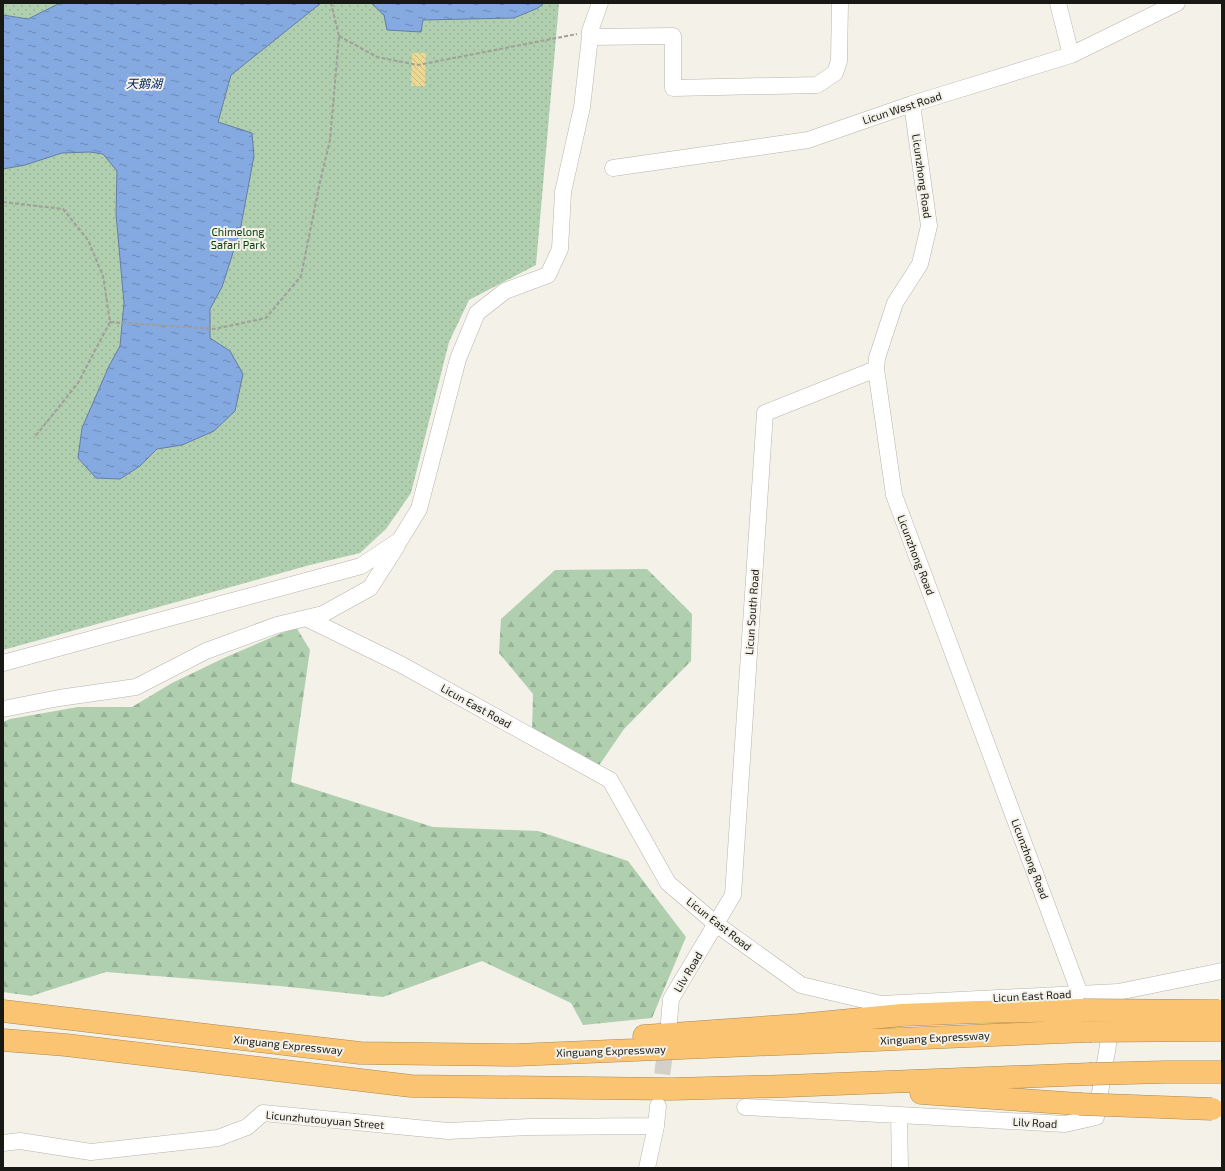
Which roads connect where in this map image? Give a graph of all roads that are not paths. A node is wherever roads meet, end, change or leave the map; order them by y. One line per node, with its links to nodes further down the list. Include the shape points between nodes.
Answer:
1 (600, 3): 5 (street)
2 (840, 3): 5 (street, via 838,61 835,73 817,85 673,88 673,36)
3 (1058, 3): 6 (street)
4 (1177, 3): 6 (street, Licun West Road)
5 (590, 34): 10 (street, via 582,107 562,192 560,249 548,275 505,291 478,313 458,359 418,509)
6 (1071, 55): 7 (street, Licun West Road)
7 (912, 104): 8 (street, Licun West Road, via 808,140); 9 (street, Licunzhong Road, via 928,226 920,264 895,303 877,358)
8 (613, 168)
9 (876, 369): 14 (street, Licun South Road, via 765,414 733,895); 17 (street, Licunzhong Road, via 894,495)
10 (400, 540): 11 (street, via 370,588 323,614); 12 (street, via 361,566)
11 (306, 618): 13 (street, via 277,625 206,651 136,687); 14 (street, Licun East Road, via 400,664 610,780 668,882)
12 (3, 663)
13 (3, 709)
14 (716, 924): 17 (street, Licun East Road, via 801,985 881,1004); 20 (street, Lilv Road, via 671,999)
15 (1222, 971): 16 (street, Licun East Road)
16 (1118, 992): 17 (street, Licun East Road); 28 (street, Lilv Road, via 1096,1117 1065,1124)
17 (1082, 1002): 19 (highway, bridge); 22 (highway)
18 (3, 1011): 22 (highway, Xinguang Expressway, via 360,1053)
19 (1221, 1018): 22 (highway, Xinguang Expressway, bridge, via 1089,1031 516,1055)
20 (668, 1022)
21 (3, 1040): 24 (highway, via 66,1045 411,1086 672,1089)
22 (447, 1054)
23 (1222, 1072): 24 (highway, bridge, via 1090,1074)
24 (786, 1086): 27 (highway, bridge, via 1080,1104)
25 (658, 1106): 29 (street)
26 (745, 1107): 28 (street)
27 (1217, 1109)
28 (899, 1114): 32 (street)
29 (656, 1126): 30 (street, Licunzhutouyuan Street, via 530,1127 448,1131 263,1113 247,1127 218,1138 91,1152 20,1141); 31 (street)
30 (3, 1143)
31 (647, 1168)
32 (900, 1168)

